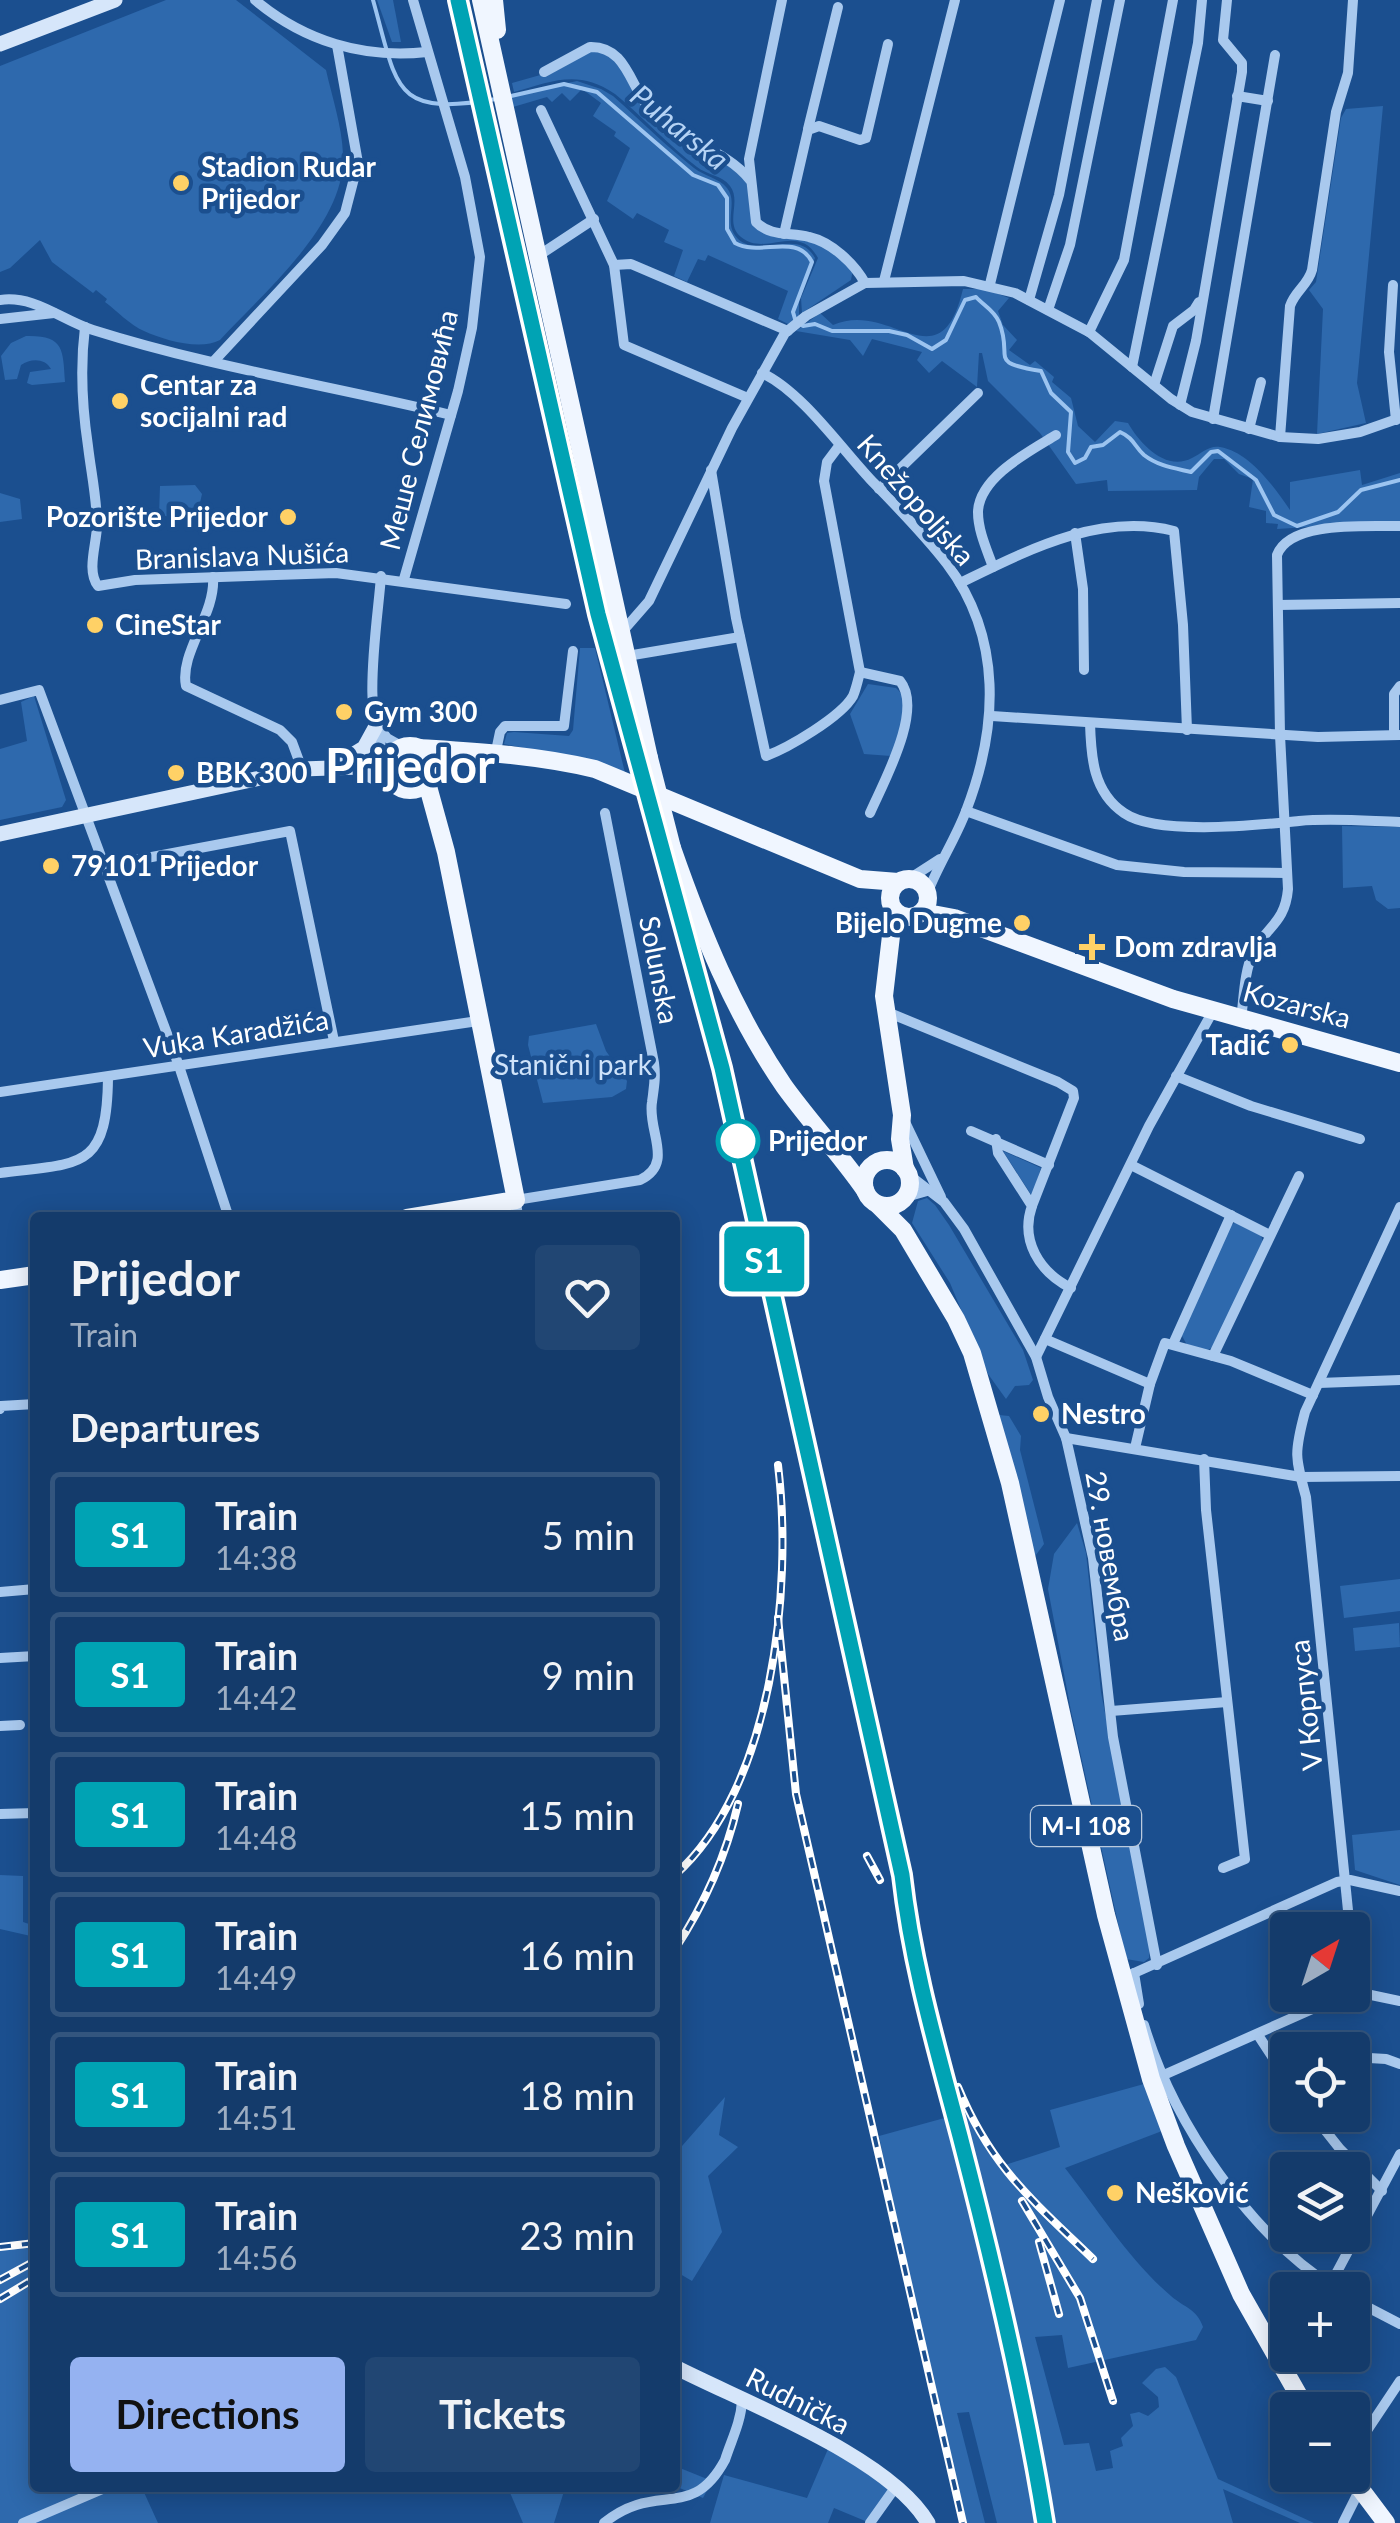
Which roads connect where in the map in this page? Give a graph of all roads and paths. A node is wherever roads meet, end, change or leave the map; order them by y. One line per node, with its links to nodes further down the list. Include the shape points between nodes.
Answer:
1 (114, 0): 15 (street)
2 (255, 0): 17 (street)
3 (413, 0): 18 (street, Меше Селимовића)
4 (782, 0): 25 (street, via 752,138)
5 (954, 0): 30 (street)
6 (1060, 0): 32 (street)
7 (1097, 0): 36 (street, via 1059,195)
8 (1120, 0): 37 (street, via 1070,246)
9 (1173, 0): 42 (street, via 1124,260)
10 (1202, 0): 44 (street)
11 (1227, 0): 21 (street, via 1224,40 1242,63)
12 (1354, 0): 56 (street, via 1348,73 1312,270 1290,306)
13 (492, 1): 28 (main road, M-I 108, via 500,76)
14 (838, 8): 24 (street)
15 (0, 44)
16 (888, 44): 24 (street, via 866,138 819,126)
17 (336, 46): 18 (street); 43 (street, via 358,163 345,213)
18 (427, 52): 51 (street, Меше Селимовића, via 465,177 480,257)
19 (1275, 55): 22 (street)
20 (544, 72): 25 (street, via 590,47 613,52 654,115)
21 (1238, 96): 22 (street); 34 (street)
22 (1268, 101): 52 (street)
23 (541, 110): 26 (street)
24 (808, 130): 27 (street)
25 (751, 182): 27 (street, via 756,222)
26 (594, 219): 28 (street); 29 (street)
27 (784, 234): 31 (street, via 820,240)
28 (538, 256): 70 (main road, M-I 108)
29 (614, 265): 41 (street, via 631,264); 49 (street, via 624,345)
30 (884, 280): 31 (street); 32 (street)
31 (865, 282): 41 (street)
32 (990, 284): 36 (street)
33 (1393, 285): 53 (street, via 1389,352)
34 (1203, 295): 47 (street, via 1172,326); 50 (street)
35 (0, 300): 38 (street, via 22,300)
36 (1029, 300): 37 (street)
37 (1048, 310): 42 (street)
38 (55, 313): 39 (street); 40 (street)
39 (0, 319)
40 (85, 327): 43 (street); 64 (street, Branislava Nušića, via 81,370 97,512 93,581 98,586)
41 (792, 328): 45 (street)
42 (1089, 332): 44 (street)
43 (214, 361): 51 (street)
44 (1132, 367): 47 (street)
45 (762, 373): 49 (street); 57 (street, Knežopoljska)
46 (1261, 382): 54 (street)
47 (1154, 385): 50 (street)
48 (978, 393): 59 (street)
49 (748, 398): 58 (street)
50 (1180, 405): 52 (street)
51 (451, 415): 65 (street, Меше Селимовића)
52 (1212, 418): 54 (street)
53 (1398, 419): 56 (street, via 1318,439)
54 (1249, 429): 56 (street)
55 (1056, 435): 62 (street, via 998,476 982,496 980,522)
56 (1280, 437)
57 (839, 446): 59 (street, Knežopoljska); 75 (street, via 824,481)
58 (711, 470): 70 (street, via 648,601); 71 (street)
59 (880, 489): 66 (street, Knežopoljska)
60 (1400, 526): 69 (street, via 1330,528 1294,537 1280,547)
61 (1076, 533): 62 (street); 74 (street); 81 (street, via 1130,525 1174,531)
62 (994, 567): 66 (street)
63 (381, 576): 64 (street, Branislava Nušića); 65 (street, Branislava Nušića); 79 (street)
64 (213, 578): 88 (street, via 186,686 280,730)
65 (404, 580): 68 (street, Branislava Nušića)
66 (960, 582): 78 (street, Knežopoljska, via 983,639)
67 (1400, 603): 69 (street)
68 (566, 604)
69 (1278, 605): 82 (street)
70 (622, 632): 73 (main road, M-I 108)
71 (740, 637): 73 (street); 75 (street, via 766,756 836,714 853,696)
72 (574, 651): 85 (street, via 564,726 505,726)
73 (626, 656): 122 (main road, M-I 108, bridge, via 672,848 707,944 783,1084)
74 (1084, 670)
75 (860, 672): 94 (street, via 900,681 909,702)
76 (1400, 686): 83 (street, via 1394,694)
77 (0, 700): 95 (street, via 39,690)
78 (992, 716): 80 (street); 92 (street, Knežopoljska)
79 (375, 722): 86 (street); 86 (street, via 382,751); 87 (street, via 364,748)
80 (1090, 723): 81 (street); 97 (street, via 1096,776 1124,814 1176,826)
81 (1187, 730): 82 (street)
82 (1280, 734): 83 (street); 97 (street)
83 (1397, 735)
84 (458, 751): 85 (main road); 86 (main road); 89 (main road)
85 (496, 751): 102 (main road, via 595,770)
86 (400, 754): 87 (street); 89 (main road, via 430,760); 90 (main road, via 388,774)
87 (339, 768): 88 (street); 90 (street)
88 (302, 769): 95 (street)
89 (429, 778): 90 (main road, via 418,789); 91 (main road)
90 (400, 787): 91 (main road)
91 (433, 811): 110 (main road)
92 (966, 812): 99 (street, Knežopoljska); 101 (street, via 1117,865)
93 (605, 813): 135 (street, Solunska, via 654,1063 651,1102 660,1160 640,1180)
94 (870, 813)
95 (85, 816): 98 (street); 100 (street)
96 (1400, 822): 97 (street)
97 (1283, 824): 101 (street)
98 (0, 834)
99 (945, 856): 103 (street); 104 (street, Knežopoljska)
100 (104, 866): 111 (street, via 290,831); 113 (street)
101 (1288, 873): 109 (street, via 1284,912 1252,957)
102 (860, 879): 103 (main road); 105 (main road)
103 (904, 880): 104 (main road, via 921,884); 105 (main road, via 890,892)
104 (924, 905): 105 (main road, via 904,917); 106 (main road); 107 (main road, Kozarska)
105 (892, 908): 106 (main road)
106 (890, 947): 108 (main road)
107 (1213, 1011): 109 (main road, Kozarska); 114 (street)
108 (886, 1012): 117 (main road); 124 (street, via 1068,1086 1074,1098)
109 (1241, 1019): 112 (main road, Kozarska)
110 (478, 1021): 111 (street, Vuka Karadžića); 135 (main road)
111 (334, 1041): 113 (street, Vuka Karadžića)
112 (1400, 1062)
113 (179, 1066): 115 (street, Vuka Karadžića); 136 (street)
114 (1176, 1076): 120 (street); 125 (street)
115 (108, 1078): 116 (street, Vuka Karadžića); 127 (street, via 108,1114 92,1152 71,1163)
116 (0, 1092)
117 (902, 1116): 121 (main road); 132 (street)
118 (971, 1131): 119 (street)
119 (996, 1139): 124 (street); 133 (street)
120 (1360, 1139)
121 (900, 1140): 123 (main road); 126 (main road)
122 (842, 1159): 123 (main road); 130 (main road, M-I 108)
123 (878, 1164): 126 (main road, via 899,1164); 130 (main road, via 864,1180)
124 (1049, 1165): 133 (street)
125 (1131, 1165): 138 (street); 143 (street)
126 (907, 1172): 129 (street, 29. новембра); 131 (main road, M-I 108)
127 (0, 1174)
128 (1299, 1176): 140 (street)
129 (926, 1191): 131 (street); 132 (street, 29. новембра)
130 (872, 1198): 131 (main road, via 886,1207); 139 (main road, M-I 108)
131 (903, 1200): 139 (main road, M-I 108)
132 (944, 1202): 147 (street, 29. новембра)
133 (1032, 1206): 143 (street, via 1029,1242 1045,1267)
134 (1400, 1208): 150 (street, V Корпуса)
135 (517, 1209): 137 (main road)
136 (227, 1212)
137 (480, 1212)
138 (1231, 1215): 140 (street); 145 (street)
139 (903, 1230): 173 (main road, M-I 108, via 972,1353 1010,1482)
140 (1270, 1235): 146 (street)
141 (30, 1276): 142 (main road)
142 (0, 1280)
143 (1071, 1288): 144 (street)
144 (1045, 1339): 147 (street); 149 (street)
145 (1172, 1344): 146 (street); 149 (street, via 1161,1347)
146 (1213, 1356): 150 (street)
147 (1036, 1357): 153 (street, 29. новембра)
148 (1400, 1380): 150 (street)
149 (1150, 1384): 154 (street)
150 (1316, 1389): 157 (street, V Корпуса, via 1298,1441)
151 (30, 1404): 152 (street)
152 (0, 1409)
153 (1066, 1438): 154 (street); 163 (street, 29. новембра, via 1093,1558)
154 (1135, 1448): 155 (street)
155 (1204, 1459): 157 (street); 162 (street)
156 (1400, 1476): 157 (street)
157 (1301, 1477): 169 (street, V Корпуса)
158 (30, 1589): 159 (street)
159 (0, 1592)
160 (30, 1656): 161 (street)
161 (0, 1658)
162 (1227, 1702): 163 (street); 168 (street, via 1245,1859)
163 (1111, 1711): 172 (street, 29. новембра)
164 (20, 1725): 165 (street)
165 (0, 1726)
166 (30, 1813): 167 (street)
167 (0, 1814)
168 (1223, 1868)
169 (1346, 1880): 170 (street); 171 (street, V Корпуса); 172 (street)
170 (1400, 1891)
171 (1349, 1912)
172 (1157, 1965): 173 (street)
173 (1127, 1975): 181 (main road, M-I 108)
174 (1370, 1994): 175 (street)
175 (1400, 2001)
176 (1307, 2012): 177 (street)
177 (1258, 2035): 178 (street); 181 (street)
178 (1270, 2053)
179 (1370, 2058): 180 (street)
180 (1400, 2064)
181 (1158, 2078): 185 (street, via 1252,2215); 191 (main road, M-I 108, via 1176,2146 1240,2294)
182 (1326, 2132): 184 (street)
183 (1400, 2154): 184 (street)
184 (1382, 2190): 186 (street)
185 (1316, 2272)
186 (1342, 2272)
187 (1370, 2308): 188 (street)
188 (1400, 2324)
189 (680, 2370): 192 (street, Rudnička)
190 (1400, 2380): 193 (street)
191 (1297, 2392)
192 (742, 2401): 194 (street, Rudnička, via 828,2442); 198 (street)
193 (1370, 2426)
194 (896, 2485): 202 (street); 203 (street, Rudnička)
195 (96, 2492): 200 (street)
196 (1352, 2492): 204 (street)
197 (1363, 2492): 205 (main road)
198 (708, 2498)
199 (659, 2512): 201 (street, via 631,2508)
200 (23, 2523)
201 (604, 2523)
202 (870, 2523)
203 (928, 2523)
204 (1343, 2523)
205 (1386, 2523)

